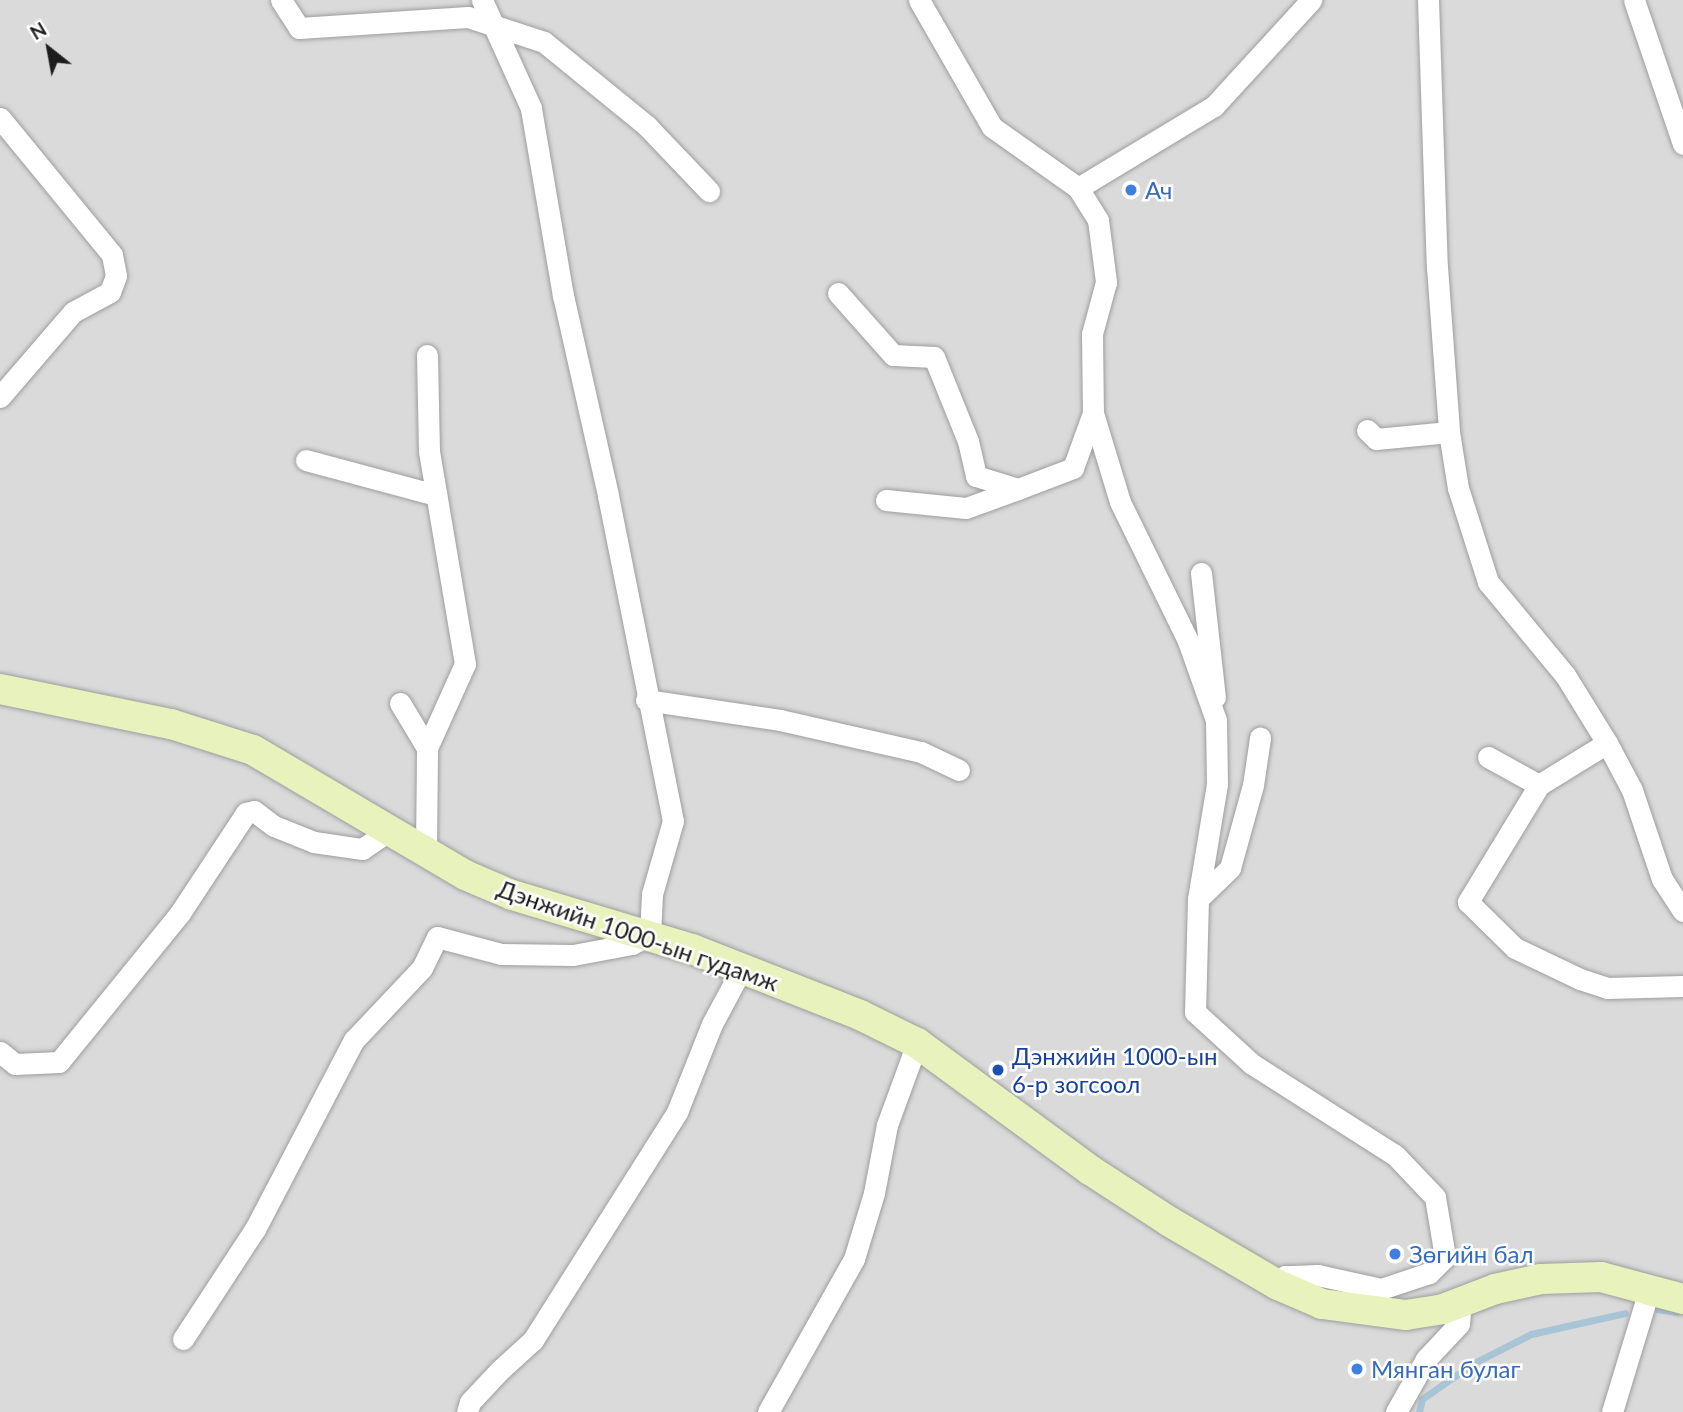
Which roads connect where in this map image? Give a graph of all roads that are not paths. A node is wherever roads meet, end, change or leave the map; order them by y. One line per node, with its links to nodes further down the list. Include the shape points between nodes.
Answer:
1 (281, 0): 8 (street, via 299,28 468,17)
2 (482, 0): 8 (street)
3 (919, 0): 9 (street)
4 (938, 0): 9 (street)
5 (1311, 0): 12 (street, via 1213,106)
6 (1428, 0): 19 (street, via 1437,267)
7 (1634, 0): 11 (street)
8 (492, 22): 13 (street, via 544,42 647,126); 26 (street, via 531,108 563,296 608,495)
9 (934, 31): 12 (street, via 992,127)
10 (0, 118): 16 (street, via 112,255 116,276 110,292 73,312)
11 (1683, 144)
12 (1078, 188): 17 (street, via 1098,220 1106,282 1092,334)
13 (709, 191)
14 (838, 293): 21 (street, via 894,355 934,357 968,441 976,476)
15 (427, 355): 22 (street, via 429,451)
16 (0, 397)
17 (1093, 413): 21 (street, via 1073,468); 28 (street, via 1120,502 1188,640)
18 (1367, 430): 19 (street, via 1376,439)
19 (1449, 432): 30 (street, via 1458,488 1488,582 1565,675)
20 (306, 460): 22 (street)
21 (1018, 489): 23 (street, via 966,509)
22 (436, 495): 31 (street, via 466,664)
23 (886, 500)
24 (1201, 573): 28 (street)
25 (0, 689): 35 (main road, Дэнжийн 1000-ын гудамж, via 171,723 253,750)
26 (646, 699): 33 (street, via 780,720 920,752); 39 (street, via 673,821 652,894)
27 (400, 703): 31 (street)
28 (1216, 720): 37 (street, via 1217,784)
29 (1260, 738): 37 (street, via 1253,785 1230,868)
30 (1607, 743): 34 (street); 38 (street, via 1632,790 1662,879)
31 (428, 748): 36 (street)
32 (1488, 757): 34 (street)
33 (958, 770)
34 (1539, 785): 41 (street, via 1468,902 1515,948 1580,979 1607,988)
35 (392, 829): 36 (main road, Дэнжийн 1000-ын гудамж); 44 (street, via 362,849 314,842 254,811 246,814 180,914 60,1062)
36 (426, 850): 39 (main road, Дэнжийн 1000-ын гудамж, via 465,875 512,895)
37 (1198, 899): 46 (street, via 1195,1012 1252,1064 1395,1155 1434,1198 1445,1256 1429,1273 1381,1289 1318,1275 1286,1276)
38 (1683, 911)
39 (650, 935): 40 (main road, Дэнжийн 1000-ын гудамж); 50 (street, via 632,944 573,955 500,954 437,937 422,968 354,1040 255,1229)
40 (742, 968): 42 (main road, Дэнжийн 1000-ын гудамж); 51 (street, via 712,1024 677,1112 533,1340 484,1387)
41 (1683, 986)
42 (917, 1043): 46 (main road, Дэнжийн 1000-ын гудамж, via 1090,1170); 52 (street, via 887,1125 874,1193 853,1259)
43 (0, 1052): 44 (street, via 15,1064)
44 (23, 1064): 45 (street)
45 (0, 1079)
46 (1282, 1287): 49 (main road, Дэнжийн 1000-ын гудамж, via 1322,1304 1370,1313 1406,1315)
47 (1649, 1290): 48 (main road, Дэнжийн 1000-ын гудамж); 49 (main road, Дэнжийн 1000-ын гудамж, via 1601,1277 1541,1279); 54 (street)
48 (1683, 1299)
49 (1461, 1302): 53 (street, via 1459,1324 1426,1359)
50 (183, 1339)
51 (467, 1412)
52 (768, 1412)
53 (1396, 1412)
54 (1612, 1412)

